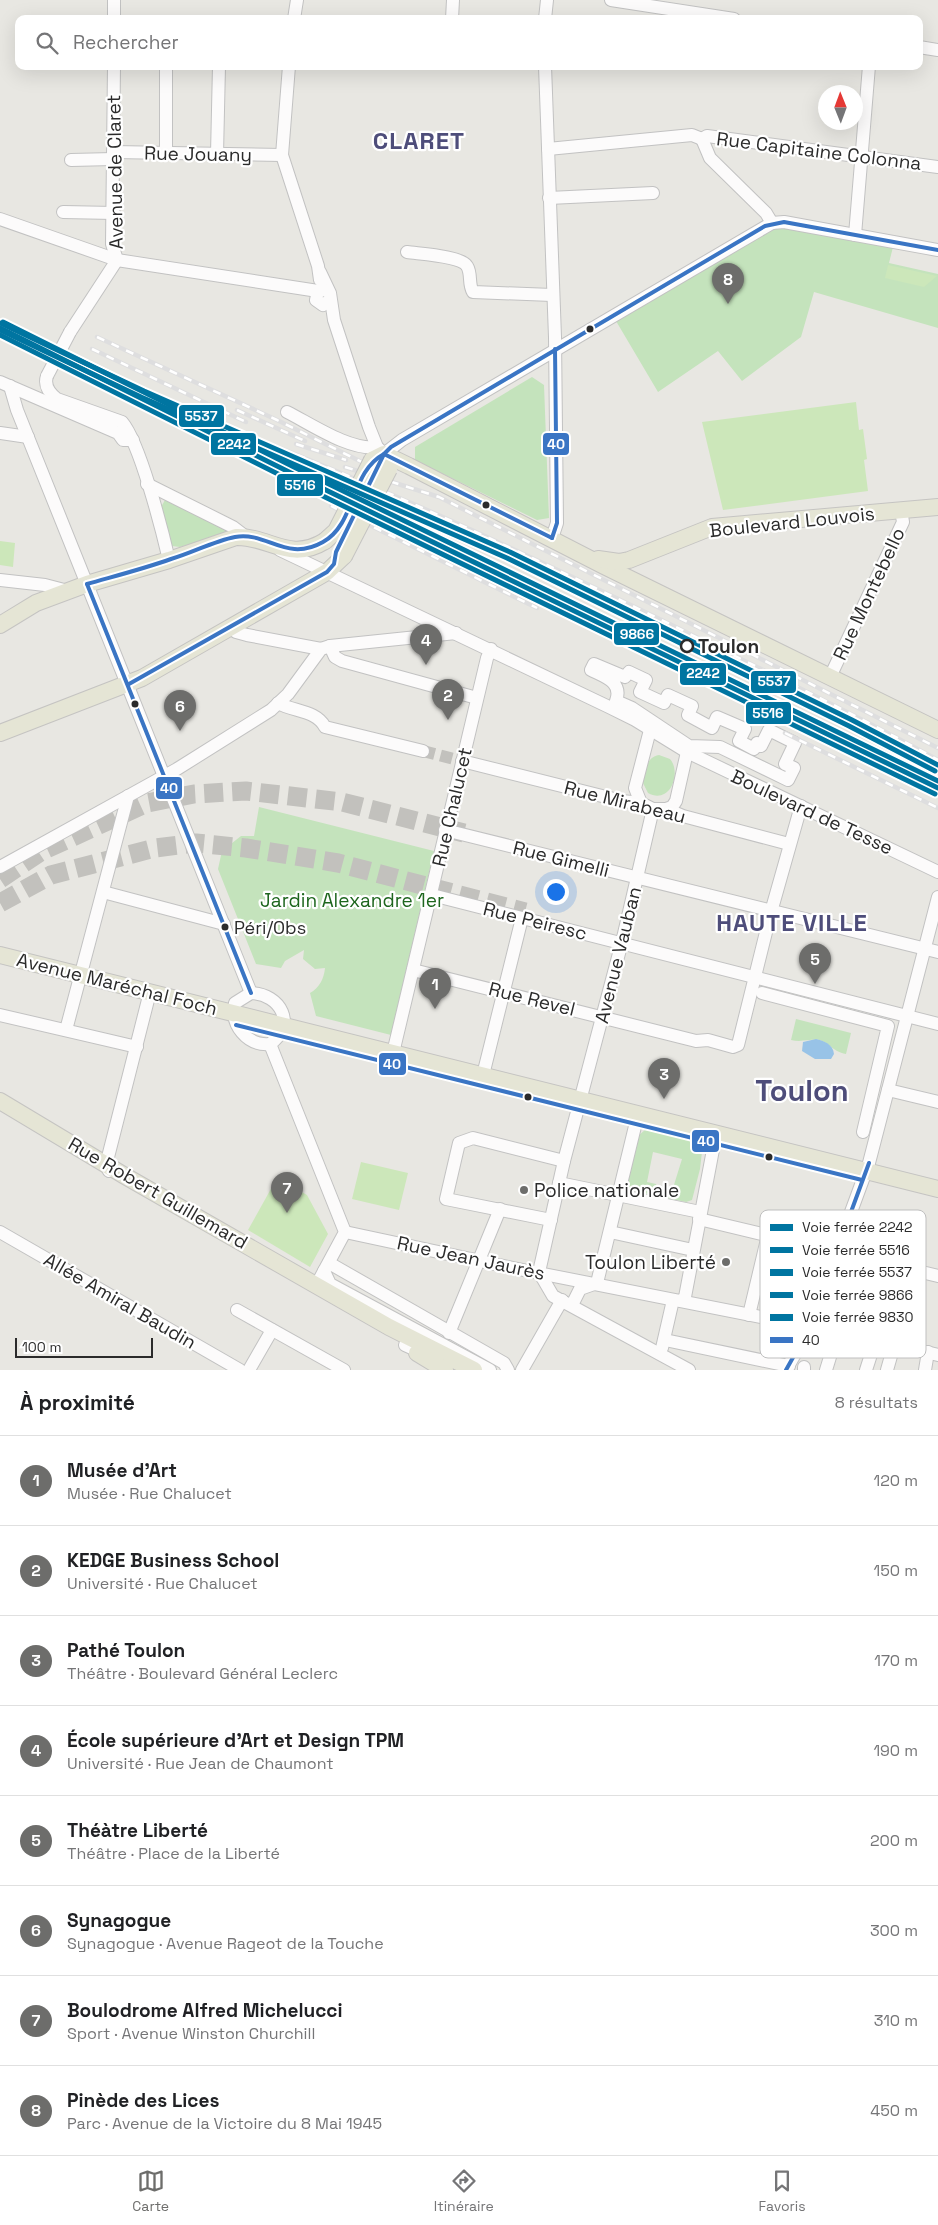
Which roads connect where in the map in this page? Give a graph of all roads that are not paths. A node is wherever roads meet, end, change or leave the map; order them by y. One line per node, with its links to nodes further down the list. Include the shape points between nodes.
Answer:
1 (114, 0): 6 (street)
2 (296, 0): 7 (street)
3 (453, 0): 8 (street)
4 (547, 0): 9 (street)
5 (611, 0): 10 (street)
6 (114, 15)
7 (294, 15)
8 (452, 15)
9 (546, 15)
10 (708, 15)
11 (923, 48): 12 (street)
12 (938, 50)
13 (114, 70): 24 (street, Avenue de Claret)
14 (166, 70): 21 (street)
15 (219, 70): 22 (street)
16 (289, 70): 23 (street)
17 (545, 70): 20 (street)
18 (869, 70): 25 (street)
19 (702, 139): 20 (street, Rue Capitaine Colonna, via 692,135); 25 (street, Rue Capitaine Colonna, via 707,136); 33 (street, via 710,158 766,212)
20 (548, 148): 29 (street)
21 (166, 153): 22 (street, Rue Jouany); 24 (street, Rue Jouany)
22 (217, 154): 23 (street, Rue Jouany)
23 (282, 155): 39 (street, via 320,272)
24 (114, 156): 26 (street, Rue Jouany); 31 (street, Avenue de Claret)
25 (862, 158): 27 (street, Rue Capitaine Colonna); 34 (street)
26 (71, 160)
27 (938, 167)
28 (652, 193): 29 (street)
29 (549, 198): 38 (street)
30 (63, 212): 31 (street)
31 (114, 213): 37 (street, Avenue de Claret, via 112,244)
32 (0, 219): 37 (street)
33 (772, 223): 34 (street, via 784,222); 40 (street)
34 (855, 235): 35 (street)
35 (938, 250)
36 (407, 252): 38 (street, via 462,260 468,268 473,292)
37 (117, 260): 39 (street, via 282,286); 45 (street, Avenue de Claret, bridge, via 70,332 46,384 51,394 122,422)
38 (552, 295): 40 (street)
39 (322, 296): 46 (street, via 334,320)
40 (555, 348): 46 (street, via 402,440); 51 (street, via 557,523)
41 (5, 384): 44 (street); 45 (street, via 118,433 123,440)
42 (287, 412): 46 (street, via 353,445 368,448)
43 (0, 432): 44 (street)
44 (28, 437): 57 (street)
45 (133, 440): 47 (street, Avenue de Claret)
46 (380, 459): 51 (main road, via 392,466 409,466); 53 (main road)
47 (147, 484): 50 (street); 55 (street, Avenue de Claret)
48 (938, 507): 49 (main road, Boulevard Louvois)
49 (901, 510): 54 (main road, Boulevard Louvois, via 712,528 629,560 619,562); 64 (street, Rue Montebello, via 903,522)
50 (246, 537): 52 (main road); 55 (main road, via 228,539)
51 (552, 538): 54 (main road)
52 (274, 547): 53 (street, Boulevard de Tesse); 53 (main road, via 305,549)
53 (333, 557): 60 (main road); 61 (street, Boulevard de Tesse)
54 (591, 558): 64 (main road)
55 (169, 560): 57 (main road)
56 (0, 580): 58 (street)
57 (87, 584): 58 (main road); 65 (street)
58 (68, 591): 59 (main road, via 36,603)
59 (0, 625)
60 (230, 627): 62 (street, via 247,636); 65 (main road)
61 (456, 633): 62 (street); 63 (street, Boulevard de Tesse)
62 (326, 647): 66 (street, via 342,661); 67 (street)
63 (491, 649): 66 (street, Rue Chalucet); 68 (street, Boulevard de Tesse)
64 (830, 677): 69 (main road)
65 (129, 684): 70 (main road); 75 (street)
66 (477, 698): 74 (street, Rue Chalucet)
67 (278, 703): 72 (street, via 314,715 325,727); 75 (street)
68 (650, 730): 73 (street, Boulevard de Tesse); 77 (street, via 635,788 638,800)
69 (938, 730)
70 (0, 733)
71 (795, 743): 71 (street, via 769,730 761,746 757,744 754,748 739,741 745,729 717,717 712,728 688,715 692,706 668,694 664,704 640,692 646,680 627,672 625,677 594,664 591,670 615,683 618,690 616,701 632,708 688,746 720,747 788,780 794,768 785,764)
72 (423, 751)
73 (687, 752): 78 (street, Boulevard de Tesse); 79 (street, via 676,801)
74 (462, 761): 77 (street, Rue Mirabeau); 80 (street, Rue Chalucet)
75 (164, 776): 76 (street); 90 (street)
76 (128, 796): 82 (street); 85 (street)
77 (647, 806): 79 (street, Rue Mirabeau); 84 (street, Avenue Vauban)
78 (801, 806): 81 (street); 83 (street, Boulevard de Tesse)
79 (666, 809): 81 (street, Rue Mirabeau)
80 (446, 830): 84 (street, Rue Gimelli); 86 (street, Rue Chalucet)
81 (789, 844): 88 (street)
82 (0, 867)
83 (938, 872)
84 (637, 878): 88 (street, Rue Gimelli); 91 (street, Avenue Vauban)
85 (103, 892): 90 (street); 96 (street)
86 (432, 895): 89 (street, Rue Peiresc); 95 (street, Rue Chalucet)
87 (938, 897): 92 (street)
88 (771, 912): 92 (street, Rue Gimelli); 97 (street)
89 (522, 918): 91 (street, Rue Peiresc); 100 (street)
90 (224, 924): 99 (street)
91 (622, 942): 97 (street, Rue Peiresc); 104 (street, Avenue Vauban)
92 (923, 948): 93 (street, Rue Gimelli); 105 (street)
93 (938, 952)
94 (0, 955): 96 (main road, Avenue Maréchal Foch)
95 (413, 970): 100 (street, Rue Revel); 111 (street, Rue Chalucet)
96 (82, 975): 98 (main road, Avenue Maréchal Foch); 108 (street)
97 (754, 978): 104 (street, Rue Revel, via 738,1045 733,1047); 105 (street, Rue Peiresc)
98 (150, 992): 102 (main road, Avenue Maréchal Foch); 110 (street)
99 (252, 992): 102 (street, via 236,1003); 107 (street, via 276,1001 283,1016)
100 (504, 992): 104 (street, Rue Revel); 112 (street)
101 (762, 993): 119 (street, via 888,1026)
102 (234, 1013): 107 (main road, Avenue Maréchal Foch); 109 (street, via 236,1025 242,1033 254,1041)
103 (0, 1014): 108 (street)
104 (602, 1016): 114 (street, Avenue Vauban)
105 (906, 1016): 106 (street, Rue Peiresc); 113 (street)
106 (938, 1024)
107 (283, 1026): 109 (street, via 280,1035); 111 (main road, Avenue Maréchal Foch)
108 (66, 1030): 110 (street)
109 (270, 1044): 132 (street)
110 (137, 1047): 122 (street)
111 (393, 1053): 112 (main road, Avenue Maréchal Foch)
112 (484, 1075): 114 (main road, Avenue Maréchal Foch)
113 (888, 1090): 116 (street); 123 (street)
114 (580, 1100): 118 (main road, Avenue Maréchal Foch); 121 (street, Avenue Vauban)
115 (0, 1101): 122 (main road, Rue Robert Guillemard)
116 (938, 1102)
117 (0, 1113): 122 (main road, Rue Robert Guillemard)
118 (638, 1114): 120 (main road, Avenue Maréchal Foch); 126 (street)
119 (863, 1132)
120 (716, 1134): 123 (main road, Avenue Maréchal Foch); 129 (street)
121 (564, 1161): 124 (street, Avenue Vauban); 127 (street, via 473,1138 458,1143 446,1199)
122 (104, 1170): 140 (main road, Rue Robert Guillemard); 140 (main road, Rue Robert Guillemard, via 262,1263)
123 (865, 1171): 125 (main road, Avenue Maréchal Foch); 128 (street)
124 (559, 1182): 126 (street); 130 (street, Avenue Vauban)
125 (938, 1189)
126 (618, 1196): 129 (street); 133 (street)
127 (500, 1209): 130 (street); 136 (street)
128 (851, 1210)
129 (699, 1215): 134 (street); 135 (street)
130 (551, 1220): 138 (street, Avenue Vauban)
131 (0, 1232): 157 (street, Allée Amiral Baudin)
132 (345, 1232): 136 (street, Rue Jean Jaurès); 140 (street)
133 (610, 1232): 135 (street); 141 (street)
134 (760, 1233)
135 (693, 1250): 142 (street, via 685,1297)
136 (480, 1261): 138 (street, Rue Jean Jaurès); 148 (street)
137 (760, 1270): 139 (street)
138 (539, 1272): 141 (street, Rue Jean Jaurès); 143 (street, via 553,1296)
139 (759, 1274): 145 (street)
140 (321, 1278): 148 (street); 150 (main road, via 335,1306); 162 (main road, via 389,1327); 163 (street)
141 (597, 1283): 142 (street, Rue Jean Jaurès); 143 (street, via 580,1289)
142 (677, 1300): 145 (street, Rue Jean Jaurès); 149 (street)
143 (567, 1303): 151 (street); 165 (street, via 554,1313)
144 (237, 1310): 147 (street)
145 (750, 1315): 146 (street, Rue Jean Jaurès)
146 (760, 1317)
147 (272, 1330): 158 (street); 159 (street)
148 (449, 1333): 164 (street, via 504,1363)
149 (665, 1340): 151 (street); 156 (street)
150 (405, 1345): 160 (main road); 161 (street)
151 (661, 1353): 166 (street)
152 (933, 1354): 170 (street)
153 (830, 1358): 167 (street)
154 (870, 1358): 168 (street)
155 (891, 1358): 169 (street)
156 (787, 1368)
157 (240, 1370)
158 (249, 1370)
159 (344, 1370)
160 (445, 1370)
161 (462, 1370)
162 (474, 1370)
163 (490, 1370)
164 (508, 1370)
165 (522, 1370)
166 (689, 1370)
167 (826, 1370)
168 (866, 1370)
169 (887, 1370)
170 (925, 1370)

